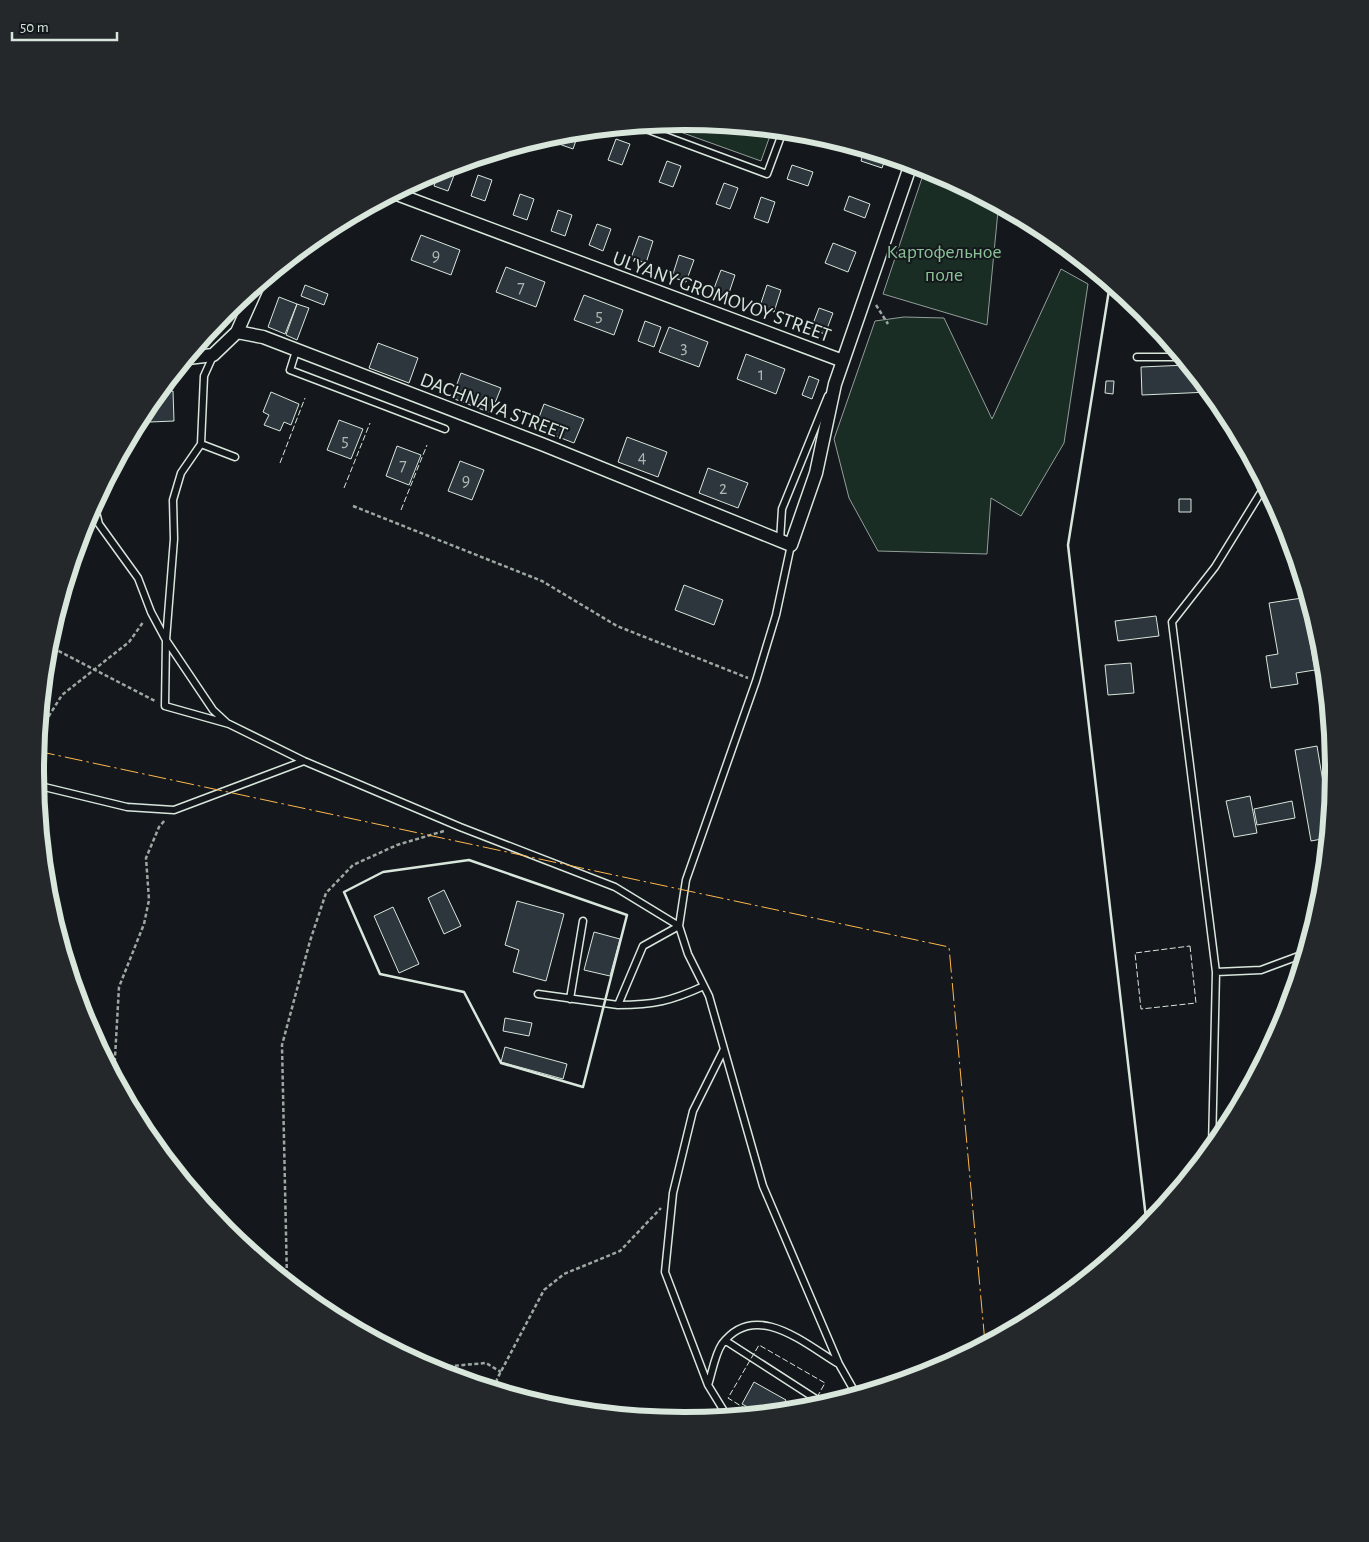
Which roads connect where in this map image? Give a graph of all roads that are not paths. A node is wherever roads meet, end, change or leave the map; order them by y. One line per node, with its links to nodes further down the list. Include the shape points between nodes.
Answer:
1 (653, 132): 2 (lane, via 767,174)
2 (780, 138)
3 (909, 171): 12 (street, UL'YANY GROMOVOY STREET)
4 (401, 196): 12 (street, UL'YANY GROMOVOY STREET)
5 (252, 298): 6 (street)
6 (237, 332): 7 (street, DACHNAYA STREET, via 262,337); 8 (street)
7 (296, 351): 14 (lane, via 290,370); 19 (street, DACHNAYA STREET, via 544,445)
8 (213, 356): 9 (street); 15 (lane, via 204,376)
9 (196, 357)
10 (1136, 357): 11 (lane)
11 (1173, 357)
12 (843, 360): 13 (street)
13 (835, 384): 19 (street, via 816,473); 19 (lane, via 819,415 782,509)
14 (445, 429)
15 (201, 444): 16 (lane); 20 (lane, via 181,473 173,500 174,539)
16 (235, 457)
17 (1261, 493): 27 (lane, via 1215,566 1172,622)
18 (97, 517): 20 (lane, via 99,524 138,578)
19 (785, 543): 25 (lane, via 776,615 686,880)
20 (166, 640): 21 (lane, via 213,710); 21 (lane, via 165,706)
21 (229, 724): 22 (lane)
22 (304, 761): 23 (lane, via 174,810 127,808); 25 (lane, via 460,827 615,887)
23 (44, 787)
24 (583, 921): 30 (lane)
25 (679, 926): 28 (lane); 31 (lane, via 643,946)
26 (1297, 957): 27 (lane, via 1261,970)
27 (1216, 972): 33 (lane)
28 (704, 986): 31 (lane, via 651,1005); 32 (lane)
29 (538, 994): 30 (lane)
30 (570, 999): 31 (lane)
31 (618, 1005)
32 (724, 1049): 35 (lane, via 763,1186); 36 (lane, via 693,1111 673,1193 665,1272)
33 (1212, 1134)
34 (726, 1341): 35 (lane, via 742,1326 762,1324 784,1331); 36 (lane, via 721,1345); 38 (lane)
35 (838, 1364): 37 (lane)
36 (708, 1385): 39 (lane)
37 (853, 1389)
38 (814, 1398)
39 (723, 1410)

